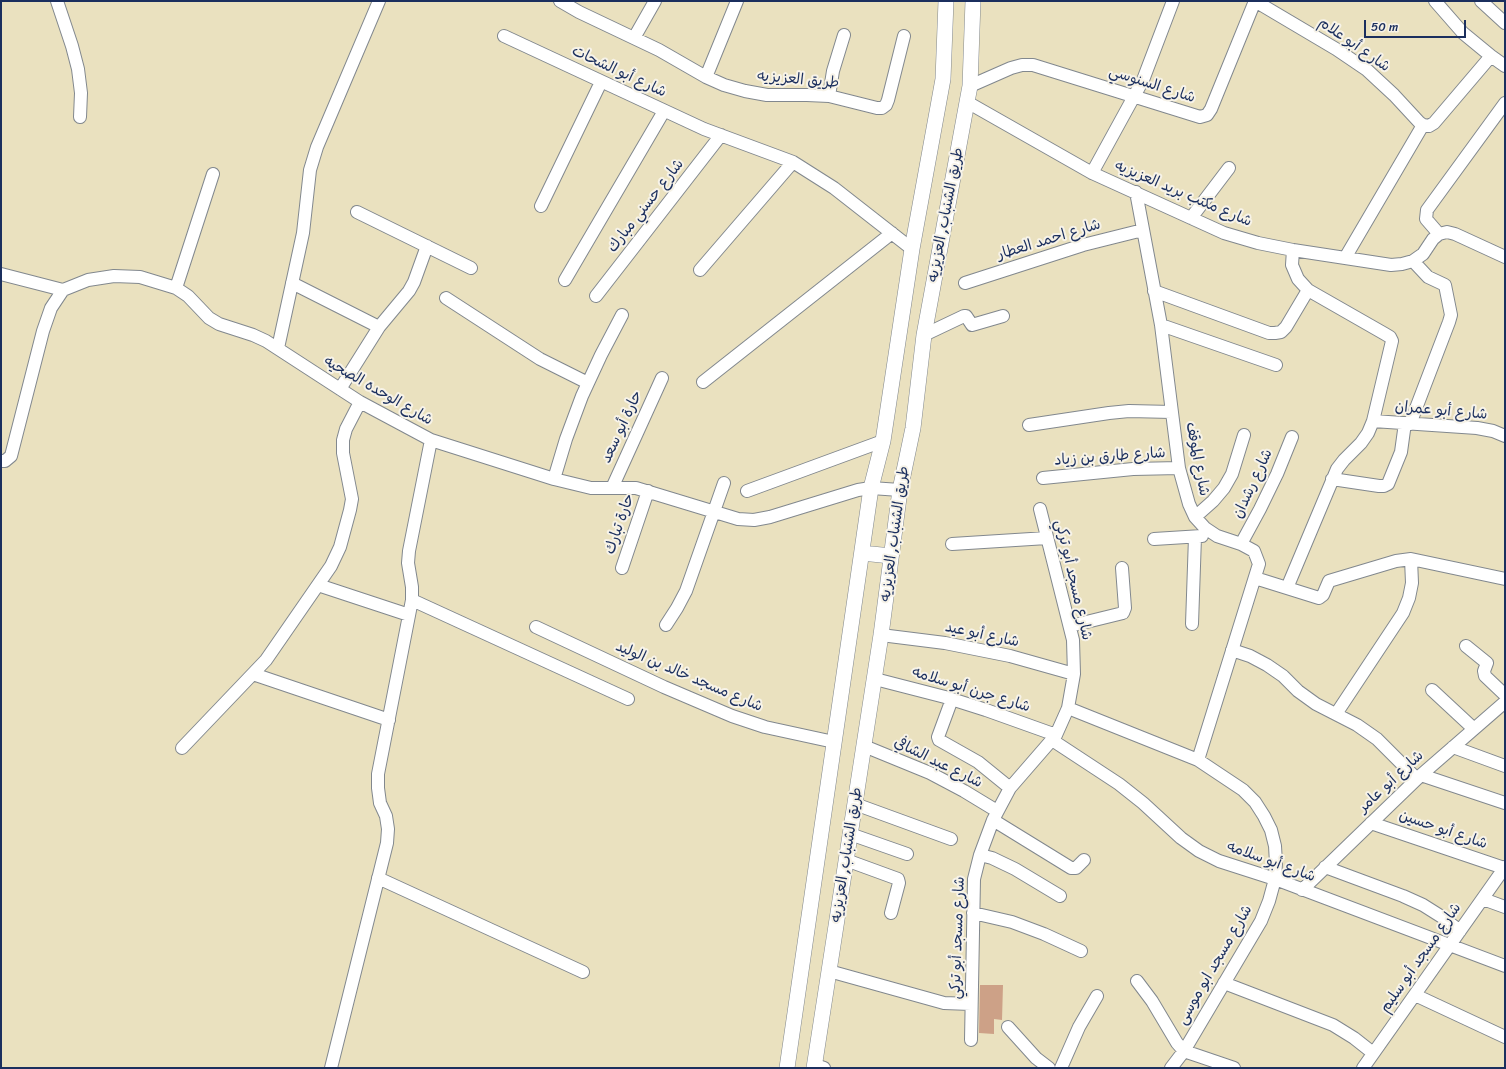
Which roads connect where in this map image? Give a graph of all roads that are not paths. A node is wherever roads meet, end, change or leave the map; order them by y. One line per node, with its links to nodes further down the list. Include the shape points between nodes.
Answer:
1 (57, 1): 27 (street, via 78,69)
2 (379, 1): 52 (street, via 317,147 310,170 303,233)
3 (654, 1): 16 (street)
4 (737, 1): 19 (street)
5 (946, 1): 42 (street, طريق الشنباب, العزيزيه, via 943,79)
6 (973, 1): 21 (street, طريق الشنباب, العزيزيه)
7 (1173, 1): 23 (street)
8 (1255, 1): 23 (street, شارع السنوسي, via 1207,115 1193,116); 28 (street, شارع أبو علام, via 1367,70)
9 (1435, 1): 17 (street, via 1463,33)
10 (1481, 1): 12 (street)
11 (567, 3): 16 (street, طريق العزيزيه)
12 (1505, 23)
13 (844, 35): 22 (street, via 833,71)
14 (504, 36): 20 (street, شارع أبو الشحات)
15 (904, 36): 22 (street, طريق العزيزيه, via 886,105 877,108)
16 (634, 38): 19 (street, طريق العزيزيه)
17 (1491, 56): 18 (street); 28 (street, via 1434,123 1429,126)
18 (1505, 66)
19 (706, 78): 22 (street, طريق العزيزيه, via 745,91 767,95)
20 (601, 82): 26 (street, شارع أبو الشحات); 35 (street)
21 (970, 86): 23 (street, شارع السنوسي, via 1011,68 1033,65); 24 (street, طريق الشنباب, العزيزيه)
22 (829, 96)
23 (1134, 96): 32 (street)
24 (968, 102): 32 (street, شارع مكتب بريد العزيزيه); 63 (street, طريق الشنباب, العزيزيه)
25 (1505, 103): 40 (street, via 1427,210 1426,219)
26 (664, 111): 29 (street, شارع أبو الشحات); 50 (street)
27 (80, 117)
28 (1423, 125): 44 (street)
29 (721, 135): 30 (street, شارع أبو الشحات); 57 (street, شارع حسني مبارك)
30 (793, 162): 39 (street, شارع أبو الشحات, via 834,188); 48 (street)
31 (1228, 168): 37 (street)
32 (1092, 173): 34 (street, شارع مكتب بريد العزيزيه)
33 (213, 174): 53 (street)
34 (1136, 192): 37 (street, شارع مكتب بريد العزيزيه); 38 (street, شارع الموقف)
35 (541, 206)
36 (357, 212): 41 (street)
37 (1191, 218): 43 (street, شارع مكتب بريد العزيزيه, via 1224,233 1258,244)
38 (1143, 230): 51 (street, شارع احمد العطار, via 1083,245); 56 (street, شارع الموقف)
39 (892, 233): 42 (street, شارع أبو الشحات); 67 (street)
40 (1439, 234): 45 (street, via 1455,234); 46 (street)
41 (427, 246): 47 (street); 62 (street, via 409,291)
42 (912, 249): 79 (street, طريق الشنباب, العزيزيه)
43 (1293, 250): 44 (street, شارع مكتب بريد العزيزيه); 55 (street, via 1292,265 1298,279)
44 (1345, 258): 46 (street, شارع مكتب بريد العزيزيه, via 1391,265)
45 (1505, 258)
46 (1413, 261): 73 (street, via 1428,277 1445,285 1451,315)
47 (471, 268)
48 (700, 270)
49 (1, 274): 54 (street)
50 (565, 280)
51 (965, 282)
52 (292, 283): 62 (street); 64 (street)
53 (176, 288): 54 (street, شارع الوحده الصحيه, via 140,277 114,276 88,280); 64 (street, شارع الوحده الصحيه, via 219,324 253,335)
54 (63, 290): 80 (street, via 51,308 43,331 11,456)
55 (1308, 290): 56 (street, via 1286,327 1275,334); 72 (street, via 1390,337 1392,341)
56 (1154, 291): 61 (street, شارع الموقف)
57 (596, 296)
58 (446, 298): 68 (street, via 535,356)
59 (622, 315): 68 (street)
60 (1003, 316): 63 (street, via 972,325 964,316)
61 (1160, 325): 65 (street); 71 (street, شارع الموقف)
62 (379, 327): 69 (street)
63 (924, 335): 89 (street, طريق الشنباب, العزيزيه, via 913,428)
64 (278, 348): 69 (street, شارع الوحده الصحيه)
65 (1276, 365)
66 (662, 378): 86 (street, حارة أبو سعد)
67 (703, 382)
68 (588, 383): 83 (street, via 566,439)
69 (340, 389): 70 (street, شارع الوحده الصحيه)
70 (360, 402): 78 (street, شارع الوحده الصحيه); 107 (street, via 343,440 342,453 352,499 350,510 340,547)
71 (1172, 412): 74 (street, via 1130,411); 81 (street, شارع الموقف)
72 (1373, 421): 73 (street, شارع أبو عمران); 84 (street, via 1361,443 1344,460)
73 (1407, 423): 76 (street, شارع أبو عمران, via 1477,428); 84 (street, via 1401,452 1388,484 1379,486)
74 (1029, 425)
75 (1244, 435): 93 (street, via 1232,474 1224,488)
76 (1505, 436)
77 (1292, 437): 99 (street, شارع رشدان, via 1264,502)
78 (431, 440): 83 (street, شارع الوحده الصحيه); 109 (street, via 409,551)
79 (883, 441): 87 (street, طريق الشنباب, العزيزيه); 88 (street)
80 (1, 461)
81 (1179, 468): 82 (street, شارع طارق بن زياد, via 1133,469); 93 (street, شارع الموقف)
82 (1043, 478)
83 (554, 479): 86 (street, شارع الوحده الصحيه, via 592,488)
84 (1332, 479): 108 (street)
85 (724, 484): 92 (street)
86 (612, 488): 90 (street, شارع الوحده الصحيه, via 630,487)
87 (871, 488): 89 (street, شارع الوحده الصحيه); 92 (street, شارع الوحده الصحيه, via 754,520 738,519); 100 (street, طريق الشنباب, العزيزيه)
88 (747, 490)
89 (900, 490): 101 (street, طريق الشنباب, العزيزيه)
90 (648, 491): 92 (street, شارع الوحده الصحيه); 103 (street, حارة تبارك)
91 (1040, 509): 96 (street, شارع مسجد أبو تركي)
92 (714, 512): 112 (street, via 686,591)
93 (1195, 517): 95 (street, شارع الموقف)
94 (1195, 536): 95 (street); 97 (street); 111 (street)
95 (1217, 536): 99 (street, شارع الموقف)
96 (1047, 538): 98 (street); 113 (street, شارع مسجد أبو تركي)
97 (1154, 539)
98 (952, 544)
99 (1241, 544): 105 (street, شارع الموقف, via 1254,551 1259,564)
100 (862, 553): 101 (street); 131 (street, طريق الشنباب, العزيزيه)
101 (891, 556): 115 (street, طريق الشنباب, العزيزيه)
102 (1411, 559): 106 (street); 108 (street, via 1329,581 1319,598); 127 (street, via 1412,582 1403,613)
103 (622, 568)
104 (1122, 568): 113 (street, via 1125,608 1123,613)
105 (1255, 578): 108 (street); 117 (street, شارع الموقف)
106 (1505, 579)
107 (318, 585): 110 (street); 118 (street, via 266,660)
108 (1287, 588)
109 (412, 600): 110 (street); 123 (street)
110 (410, 615): 128 (street)
111 (1192, 624)
112 (666, 625)
113 (1070, 626): 119 (street, شارع مسجد أبو تركي)
114 (536, 627): 131 (street, شارع مسجد خالد بن الوليد, via 732,716)
115 (882, 634): 119 (street, شارع أبو عيد, via 1010,656); 120 (street, طريق الشنباب, العزيزيه)
116 (1466, 646): 122 (street, via 1487,663 1485,676)
117 (1232, 650): 127 (street, via 1267,665 1316,704); 135 (street, شارع الموقف)
118 (253, 674): 128 (street); 134 (street)
119 (1074, 674): 126 (street, شارع مسجد أبو تركي)
120 (875, 679): 124 (street, شارع جرن أبو سلامه); 132 (street, طريق الشنباب, العزيزيه)
121 (1432, 690): 129 (street)
122 (1505, 695)
123 (628, 699)
124 (952, 699): 130 (street, شارع جرن أبو سلامه); 138 (street, via 939,740 978,762)
125 (1505, 702): 129 (street, شارع أبو عامر)
126 (1068, 708): 130 (street, شارع مسجد أبو تركي); 135 (street, شارع مسجد ابو موسى)
127 (1336, 714): 137 (street, via 1377,739)
128 (389, 720): 151 (street, via 378,774 379,796 388,829)
129 (1474, 729): 133 (street, شارع أبو عامر)
130 (1054, 737): 138 (street, شارع مسجد أبو تركي); 152 (street, شارع أبو سلامه, via 1119,784 1181,838 1200,851 1219,861)
131 (834, 742): 177 (street, طريق الشنباب, العزيزيه)
132 (864, 746): 140 (street, طريق الشنباب, العزيزيه); 141 (street, شارع عبد الشافي, via 930,773 964,791)
133 (1453, 747): 136 (street); 137 (street, شارع أبو عامر)
134 (182, 748)
135 (1198, 760): 152 (street, شارع مسجد ابو موسى, via 1243,790 1255,802 1271,830 1275,846)
136 (1505, 766)
137 (1419, 777): 139 (street); 142 (street, شارع أبو عامر)
138 (1010, 788): 141 (street, شارع مسجد أبو تركي)
139 (1505, 803)
140 (855, 804): 143 (street, طريق الشنباب, العزيزيه); 144 (street)
141 (995, 815): 146 (street, شارع مسجد أبو تركي); 148 (street, شارع عبد الشافي, via 1071,868 1076,868)
142 (1371, 823): 149 (street, شارع أبو عامر); 150 (street, شارع أبو حسين)
143 (850, 834): 145 (street); 147 (street, طريق الشنباب, العزيزيه)
144 (951, 838)
145 (907, 854)
146 (980, 855): 154 (street, via 1015,869); 158 (street, شارع مسجد أبو تركي, via 974,879)
147 (846, 860): 157 (street, via 898,879); 163 (street, طريق الشنباب, العزيزيه)
148 (1084, 860)
149 (1325, 867): 153 (street, شارع أبو عامر); 159 (street, via 1403,896 1435,913)
150 (1505, 868): 155 (street, شارع مسجد أبو سليم)
151 (378, 878): 164 (street); 176 (street)
152 (1275, 879): 153 (street, شارع أبو سلامه); 166 (street, شارع مسجد ابو موسى, via 1261,921)
153 (1302, 890): 160 (street, شارع أبو سلامه)
154 (1060, 896)
155 (1483, 899): 156 (street); 159 (street, شارع مسجد أبو سليم)
156 (1505, 908)
157 (891, 913)
158 (973, 913): 161 (street, via 1012,922); 169 (street, شارع مسجد أبو تركي)
159 (1460, 931): 160 (street, شارع مسجد أبو سليم)
160 (1450, 945): 162 (street, شارع أبو سلامه); 167 (street, شارع مسجد أبو سليم)
161 (1081, 951)
162 (1505, 966)
163 (829, 971): 169 (street, via 944,1003); 175 (street, طريق الشنباب, العزيزيه)
164 (583, 972)
165 (1137, 981): 173 (street)
166 (1224, 984): 173 (street, شارع مسجد ابو موسى); 174 (street, via 1333,1025)
167 (1415, 995): 171 (street); 174 (street, شارع مسجد أبو سليم)
168 (1097, 996): 179 (street, via 1079,1027)
169 (971, 1004): 172 (street, شارع مسجد أبو تركي)
170 (1008, 1027): 178 (street, via 1036,1058)
171 (1505, 1037)
172 (971, 1040)
173 (1184, 1051): 180 (street, شارع مسجد ابو موسى); 181 (street)
174 (1373, 1053): 182 (street, شارع مسجد أبو سليم)
175 (818, 1067)
176 (331, 1068)
177 (787, 1068)
178 (1049, 1068)
179 (1061, 1068)
180 (1171, 1068)
181 (1234, 1068)
182 (1363, 1068)

